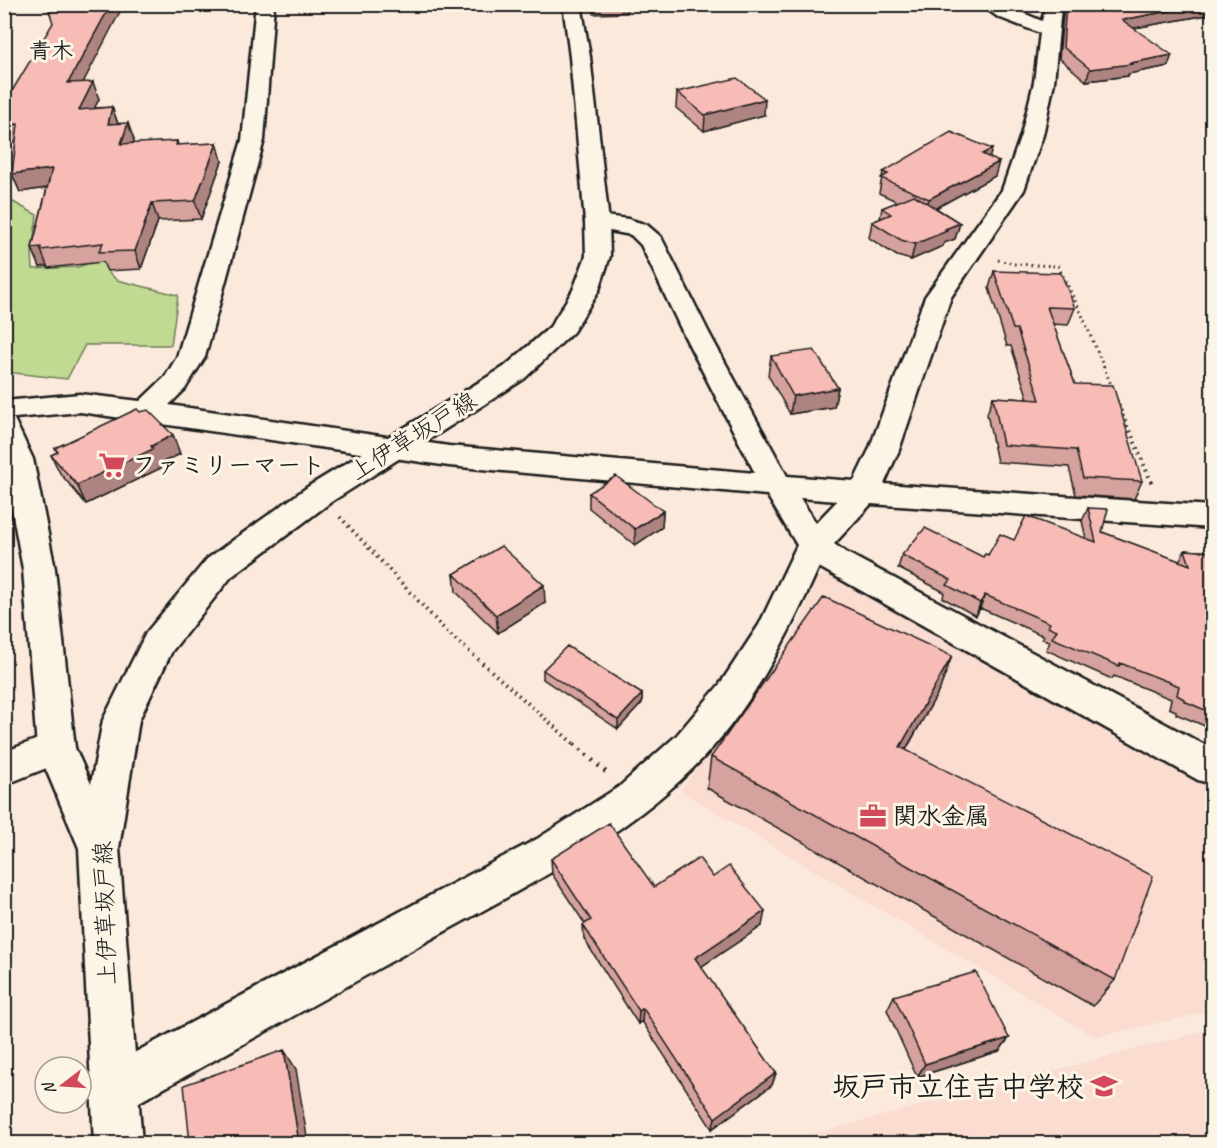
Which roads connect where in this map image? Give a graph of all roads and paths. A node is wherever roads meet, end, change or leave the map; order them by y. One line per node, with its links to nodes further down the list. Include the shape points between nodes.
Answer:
1 (265, 4): 8 (street, via 253,140 236,203 191,357 175,383)
2 (572, 4): 5 (street, 上伊草坂戸線)
3 (988, 4): 4 (street, via 1004,13)
4 (1049, 12): 6 (street, via 1044,82 1032,135 1013,190)
5 (597, 222): 10 (street, 上伊草坂戸線, via 598,256 586,290 560,332 514,373); 11 (street, via 639,230 652,242)
6 (968, 252): 12 (street, via 938,297 884,450); 14 (path, via 1015,264 1058,266)
7 (4, 410): 8 (street, via 80,404)
8 (147, 411): 10 (street)
9 (4, 426): 17 (street, via 18,459 39,569)
10 (394, 446): 11 (street, via 449,456); 13 (street, 上伊草坂戸線)
11 (777, 486): 12 (street); 16 (street)
12 (864, 493): 14 (street); 16 (street)
13 (320, 494): 20 (path, via 446,631); 21 (street, 上伊草坂戸線, via 219,568 158,643 121,720)
14 (1165, 514): 15 (street)
15 (1212, 518)
16 (813, 545): 18 (street, via 835,562); 20 (street, via 774,632 733,694 689,747)
17 (56, 748): 19 (street); 21 (street)
18 (1212, 768)
19 (4, 769)
20 (634, 798): 22 (street, via 551,852)
21 (99, 848): 22 (street, 上伊草坂戸線)
22 (115, 1089): 23 (street, 上伊草坂戸線)
23 (118, 1143)

